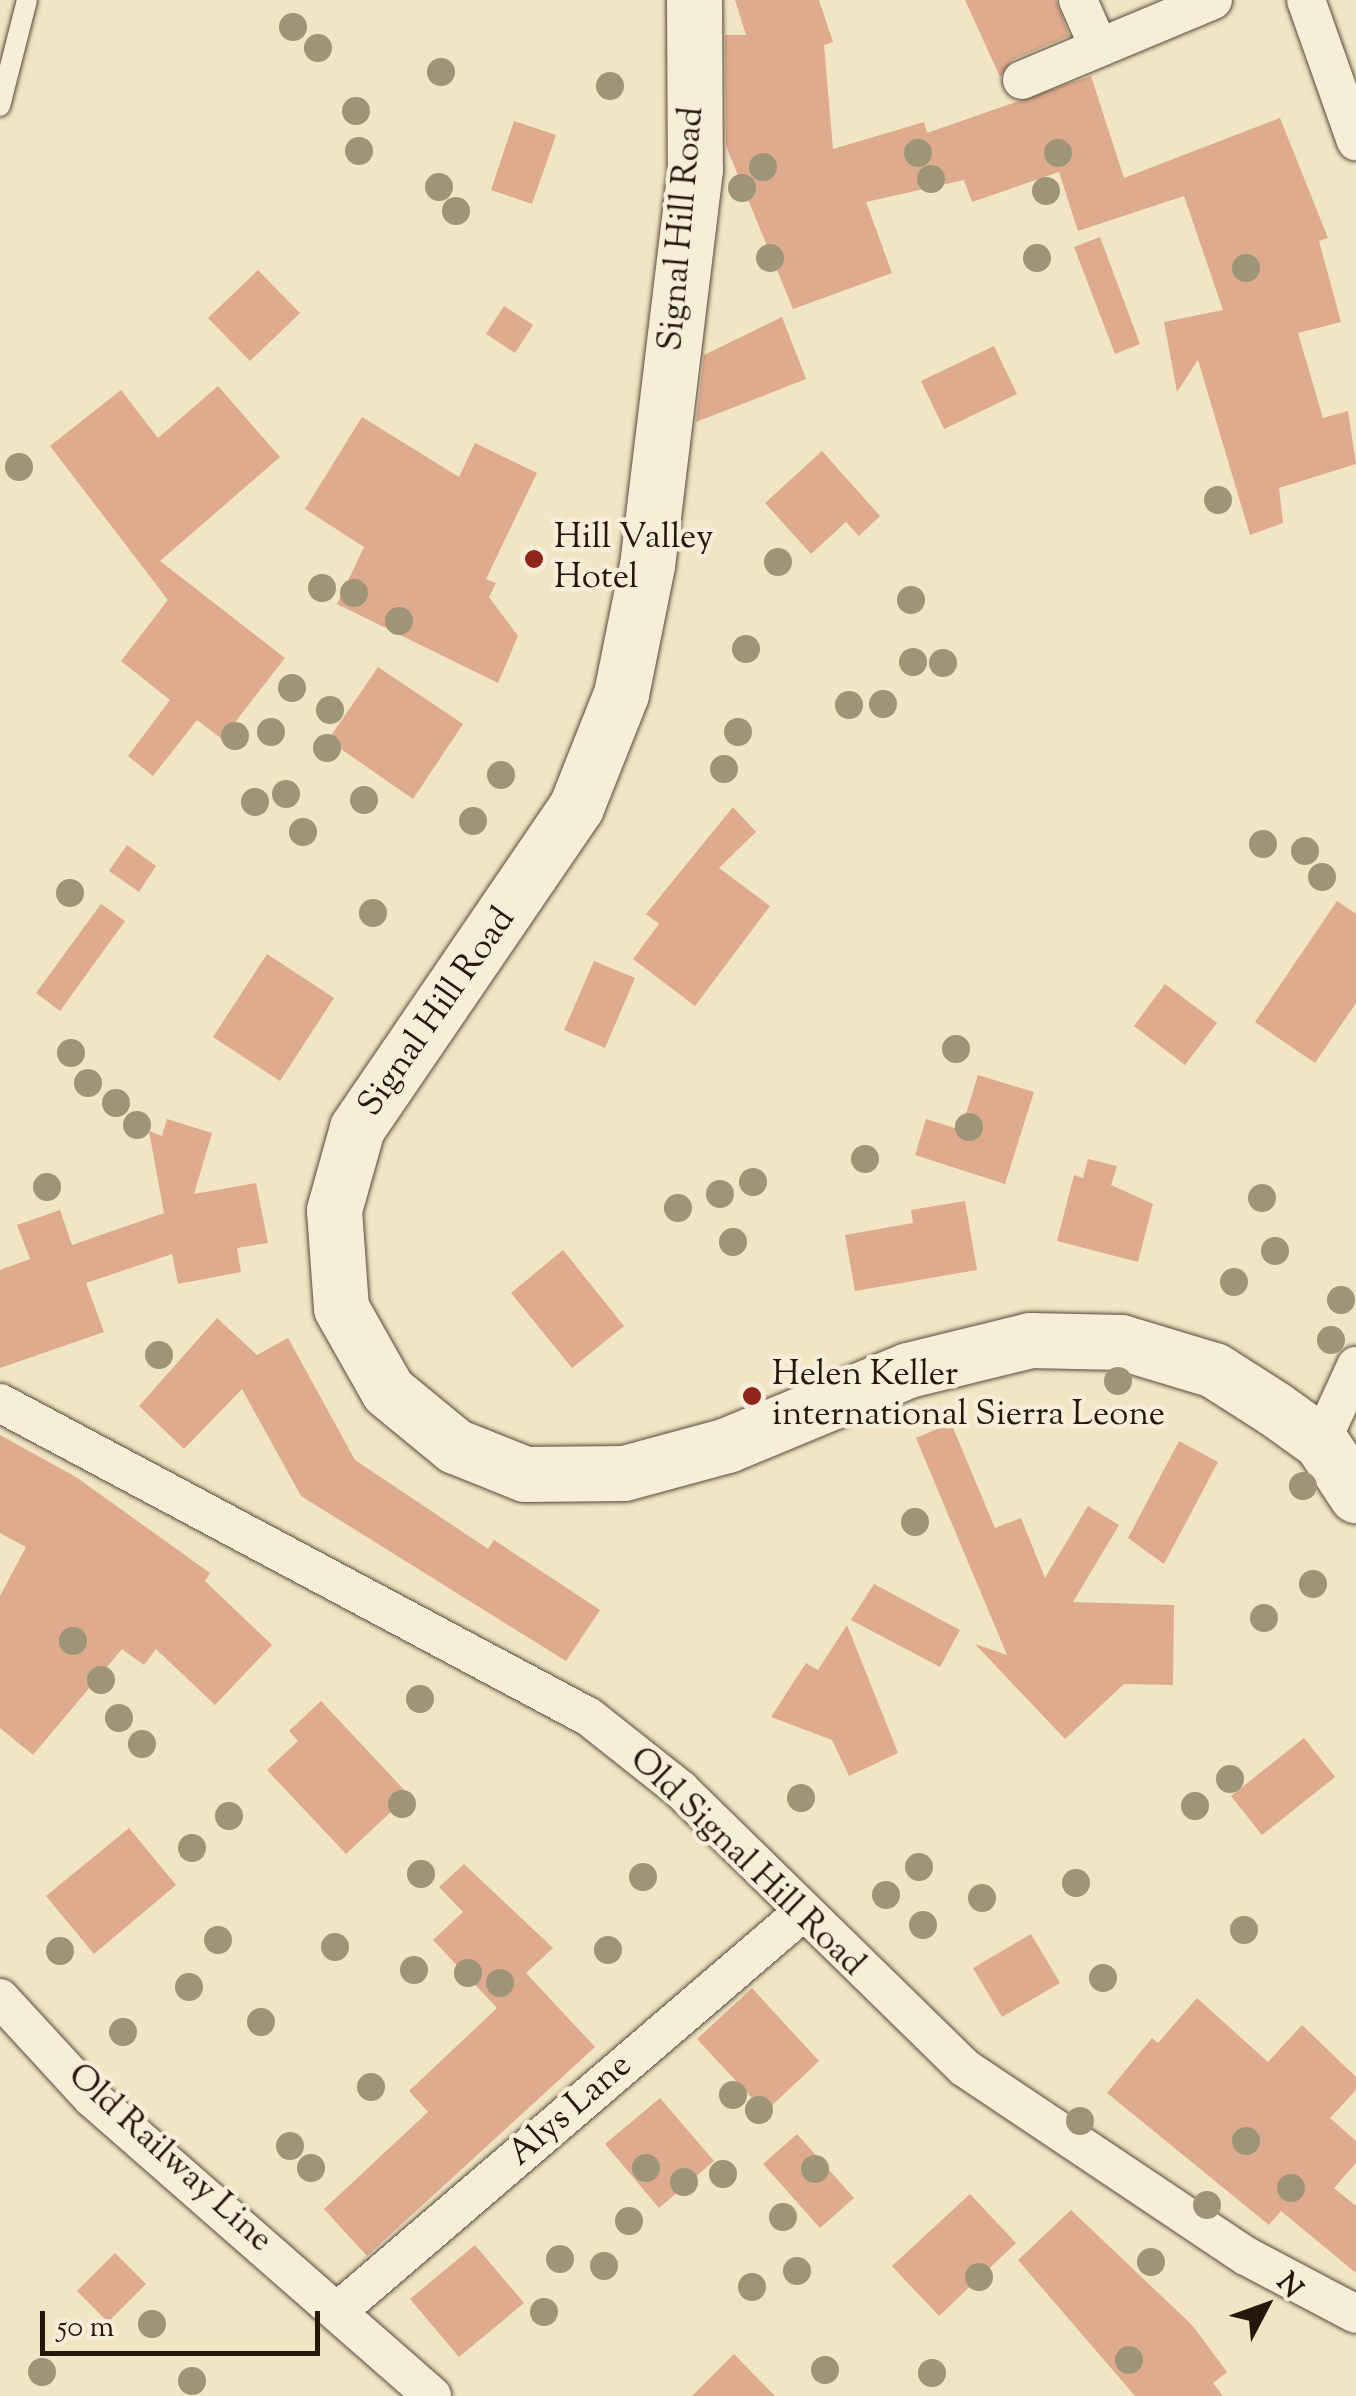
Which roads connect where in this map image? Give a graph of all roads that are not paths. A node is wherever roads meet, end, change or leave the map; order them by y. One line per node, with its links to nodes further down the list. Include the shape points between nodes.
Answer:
1 (27, 0): 8 (lane)
2 (694, 0): 12 (main road, Signal Hill Road, via 695,169 647,565 621,694 576,807 357,1128 334,1210 341,1308 388,1391 455,1446 525,1474 624,1473 726,1444 908,1370 1030,1340 1121,1342 1214,1370)
3 (1078, 0): 6 (street)
4 (1213, 0): 6 (street)
5 (1306, 0): 9 (street)
6 (1098, 48): 7 (street)
7 (1022, 80)
8 (0, 106)
9 (1356, 141)
10 (1356, 1366): 12 (street)
11 (0, 1403): 14 (street, Old Signal Hill Road, via 589,1717 680,1790)
12 (1322, 1442): 13 (main road, Signal Hill Road)
13 (1356, 1495)
14 (803, 1912): 16 (street, Alys Lane); 17 (street, Old Signal Hill Road, via 882,1995 1012,2102 1246,2256)
15 (0, 1998): 16 (street, Old Railway Line, via 92,2098)
16 (339, 2310): 18 (street, Old Railway Line)
17 (1356, 2314)
18 (432, 2396)

